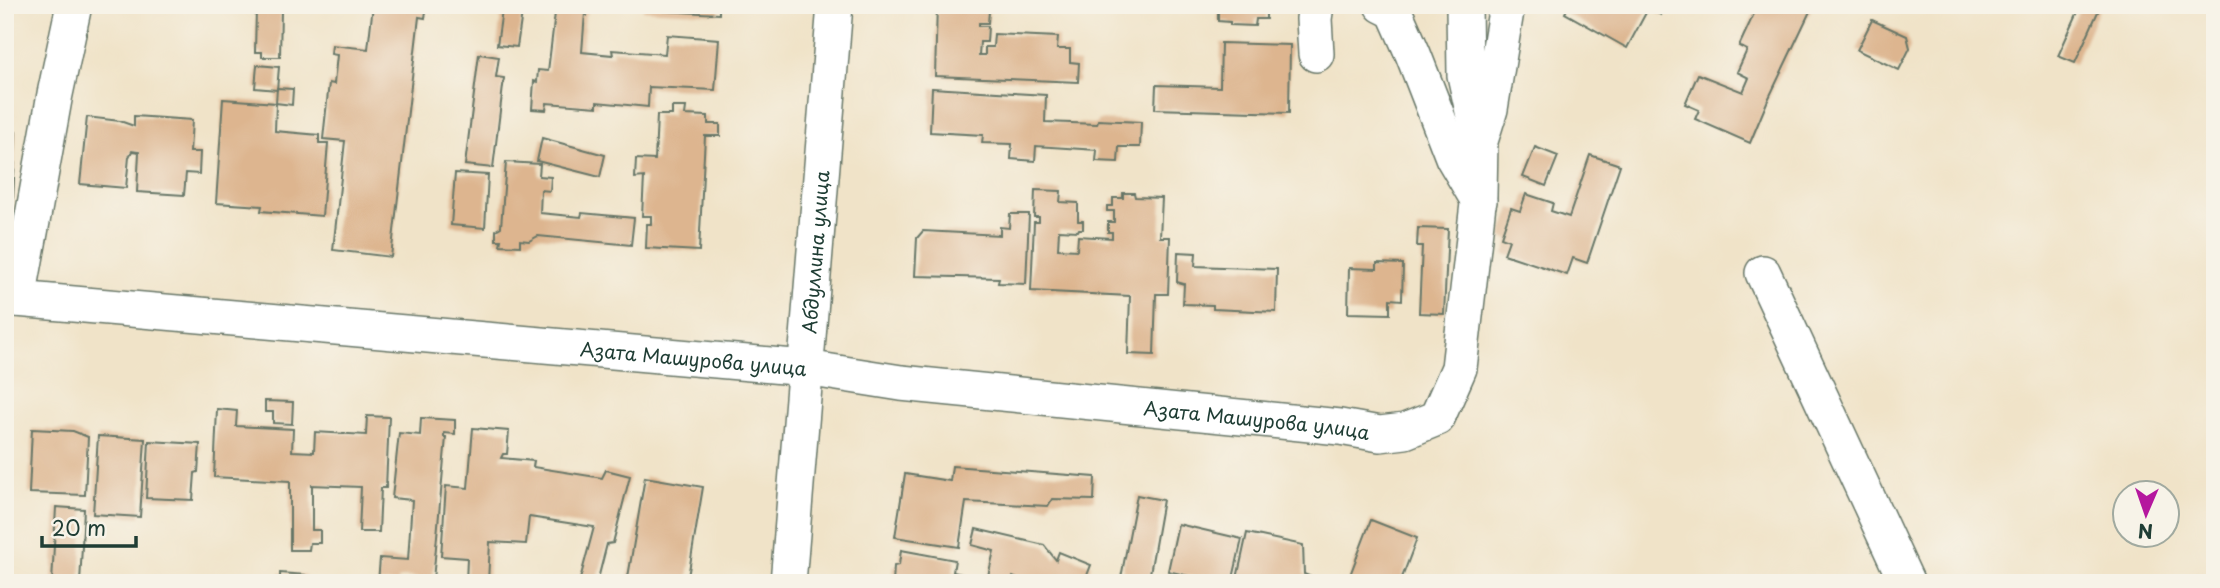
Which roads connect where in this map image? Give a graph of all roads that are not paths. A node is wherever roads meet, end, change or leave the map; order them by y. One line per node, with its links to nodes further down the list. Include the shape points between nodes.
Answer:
1 (74, 5): 11 (street)
2 (835, 5): 12 (street, Абдуллина улица)
3 (1316, 5): 7 (street)
4 (1382, 5): 9 (street, via 1394,11 1453,157)
5 (1464, 5): 8 (street, via 1465,75)
6 (1507, 5): 8 (street, via 1490,109)
7 (1316, 54)
8 (1480, 141): 9 (street)
9 (1479, 201): 12 (street, Азата Машурова улица, via 1459,368 1437,418 1405,431 1380,434 901,383)
10 (1763, 273): 14 (street)
11 (11, 299): 12 (street, Азата Машурова улица)
12 (806, 368): 13 (street, Абдуллина улица)
13 (788, 583)
14 (1907, 583)

